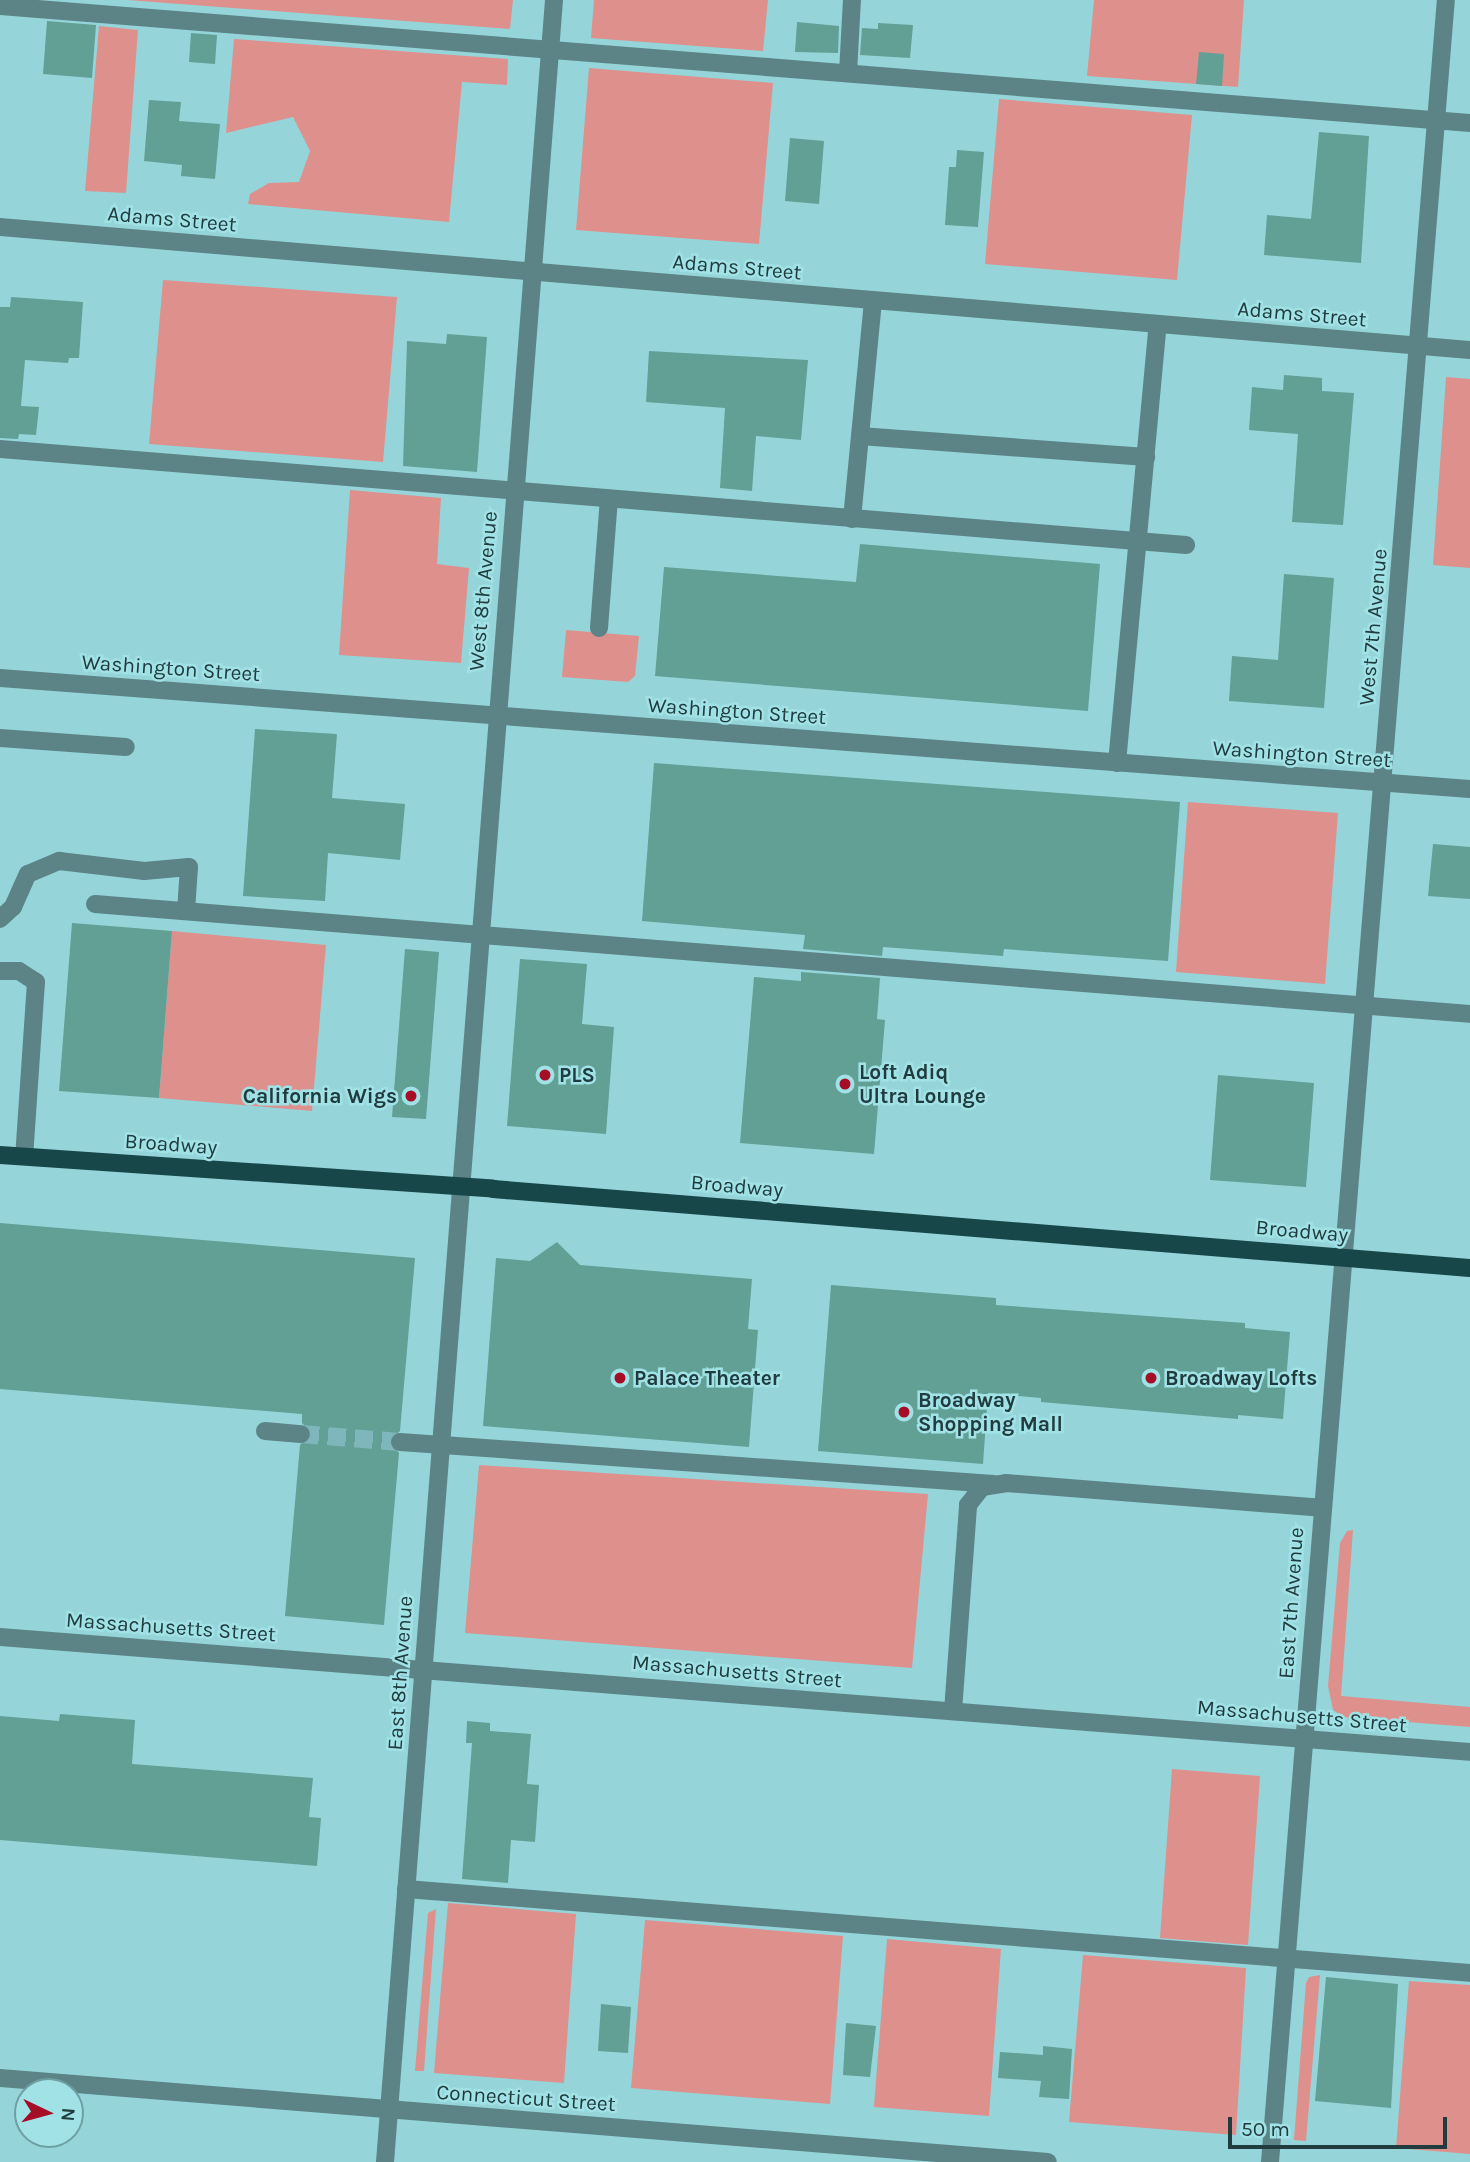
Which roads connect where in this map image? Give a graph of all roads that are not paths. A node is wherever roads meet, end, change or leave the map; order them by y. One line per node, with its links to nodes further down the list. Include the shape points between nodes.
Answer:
1 (554, 0): 5 (street, West 8th Avenue)
2 (852, 0): 6 (street)
3 (1446, 0): 7 (street, West 7th Avenue)
4 (0, 6): 5 (street)
5 (550, 49): 6 (street); 10 (street, West 8th Avenue)
6 (848, 73): 7 (street)
7 (1437, 120): 8 (street); 13 (street, West 7th Avenue)
8 (1470, 123)
9 (0, 228): 10 (street, Adams Street)
10 (531, 273): 11 (street, Adams Street); 18 (street, West 8th Avenue)
11 (873, 302): 12 (street, Adams Street); 15 (street)
12 (1158, 325): 13 (street, Adams Street); 17 (street)
13 (1419, 346): 14 (street, Adams Street); 29 (street, West 7th Avenue)
14 (1470, 350)
15 (859, 436): 17 (street); 20 (street)
16 (0, 449): 18 (street)
17 (1146, 457): 21 (street)
18 (514, 492): 19 (street); 25 (street, West 8th Avenue)
19 (609, 499): 20 (street); 23 (street)
20 (852, 519): 21 (street)
21 (1138, 542): 22 (street); 28 (street)
22 (1186, 545)
23 (599, 628)
24 (0, 678): 25 (street, Washington Street)
25 (495, 716): 28 (street, Washington Street); 34 (street, West 8th Avenue)
26 (0, 738): 27 (street)
27 (126, 747)
28 (1117, 762): 29 (street, Washington Street)
29 (1384, 783): 30 (street, Washington Street); 36 (street, West 7th Avenue)
30 (1470, 789)
31 (95, 904): 32 (street)
32 (186, 911): 33 (street, via 189,867 144,872 59,861 28,874 13,907); 34 (street)
33 (0, 919)
34 (479, 933): 36 (street); 40 (street, West 8th Avenue)
35 (0, 971): 39 (street, via 19,971 36,982)
36 (1366, 1005): 37 (street); 41 (street, West 7th Avenue)
37 (1470, 1014)
38 (0, 1155): 39 (main road, Broadway)
39 (24, 1156): 40 (main road, Broadway)
40 (462, 1187): 41 (main road, Broadway); 46 (street, East 8th Avenue)
41 (1346, 1257): 42 (main road, Broadway); 48 (street, East 7th Avenue)
42 (1470, 1268)
43 (265, 1430): 44 (street)
44 (301, 1434)
45 (400, 1441): 46 (street)
46 (441, 1445): 47 (street); 50 (street, East 8th Avenue)
47 (994, 1484): 48 (street); 51 (street, via 982,1487 968,1505)
48 (1321, 1508): 52 (street, East 7th Avenue)
49 (0, 1637): 50 (street, Massachusetts Street)
50 (423, 1668): 51 (street, Massachusetts Street); 54 (street, East 8th Avenue)
51 (953, 1711): 52 (street, Massachusetts Street)
52 (1303, 1739): 53 (street, Massachusetts Street); 55 (street, East 7th Avenue)
53 (1470, 1752)
54 (406, 1889): 55 (street); 58 (street, East 8th Avenue)
55 (1286, 1958): 56 (street); 61 (street, East 7th Avenue)
56 (1470, 1973)
57 (0, 2078): 58 (street, Connecticut Street)
58 (389, 2110): 59 (street, East 8th Avenue); 60 (street, Connecticut Street)
59 (385, 2162)
60 (1048, 2162)
61 (1270, 2162)

